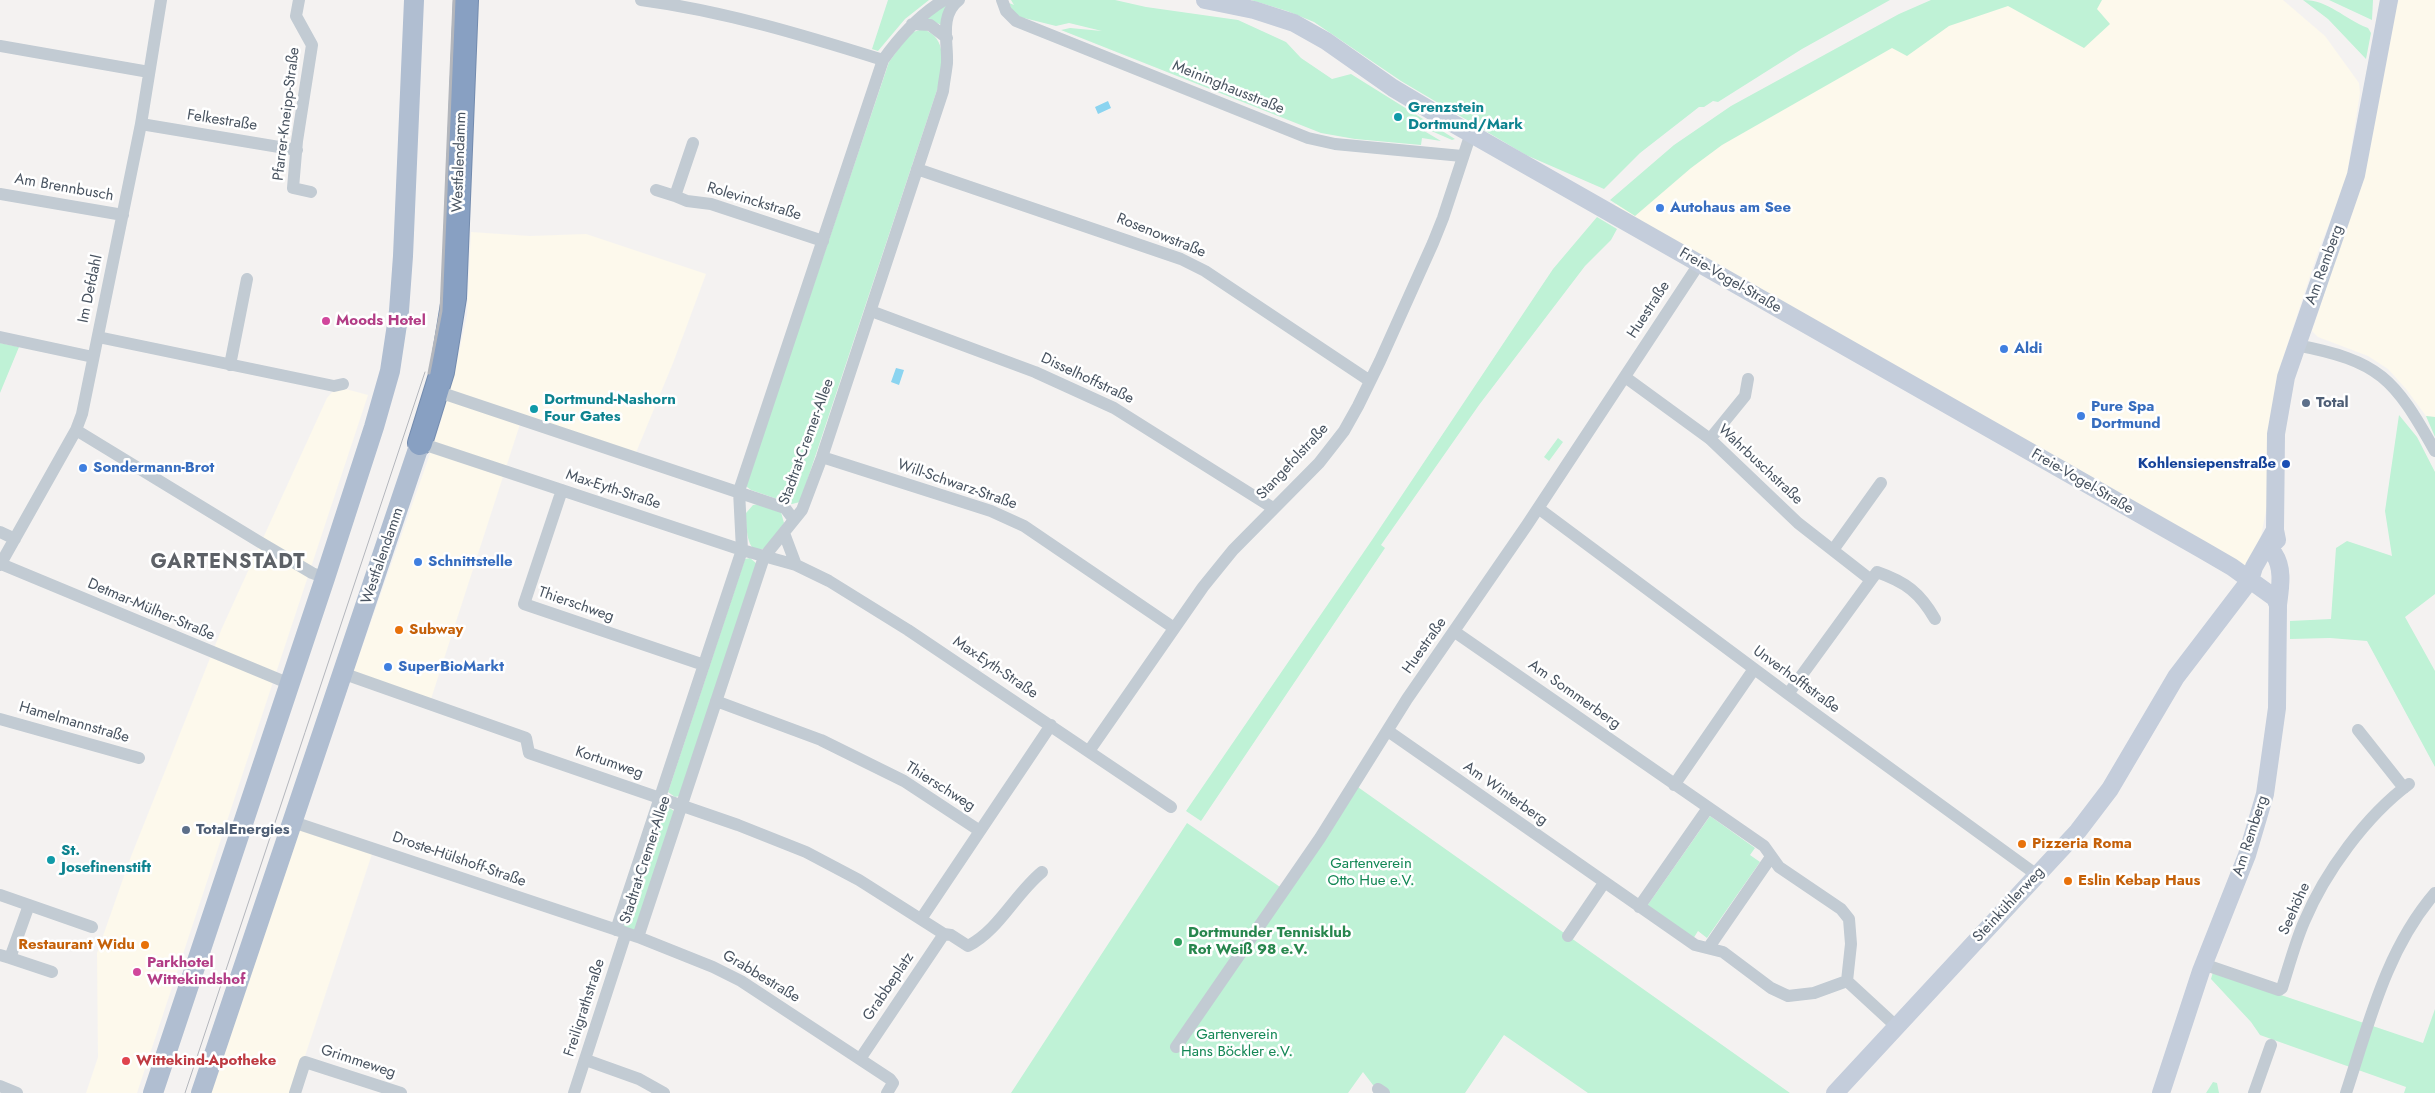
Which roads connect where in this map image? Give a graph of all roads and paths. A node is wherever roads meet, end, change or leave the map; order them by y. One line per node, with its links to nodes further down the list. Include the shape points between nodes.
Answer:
1 (162, 0): 17 (street, Im Defdahl)
2 (299, 0): 21 (street, Pfarrer-Kneipp-Straße, via 296,16 312,44)
3 (414, 0): 64 (main road, via 397,330 384,396)
4 (466, 0): 13 (highway, Westfalendamm)
5 (478, 0): 13 (highway)
6 (641, 0): 16 (street, via 762,23)
7 (944, 0): 12 (street, Stadtrat-Cremer-Allee)
8 (959, 0): 14 (street, Stadtrat-Cremer-Allee, via 948,13)
9 (1002, 0): 22 (street, Meininghausstraße, via 1006,11 1016,21 1308,138 1335,144)
10 (1205, 0): 19 (street, Freie-Vogel-Straße, via 1254,10 1294,23 1326,41 1393,88)
11 (2389, 0): 35 (street, Am Remberg, via 2354,184)
12 (912, 24): 14 (street, via 930,25); 16 (street, Stadtrat-Cremer-Allee)
13 (464, 38): 42 (highway, Westfalendamm, via 454,298)
14 (946, 38): 23 (street, Stadtrat-Cremer-Allee, via 943,91)
15 (0, 46): 17 (street)
16 (883, 60): 29 (street, Stadtrat-Cremer-Allee)
17 (150, 72): 18 (street, Im Defdahl)
18 (141, 124): 21 (street, Felkestraße); 28 (street, Im Defdahl)
19 (1471, 133): 22 (street, Stangefolstraße); 30 (street, Freie-Vogel-Straße)
20 (693, 143): 27 (street)
21 (297, 150): 25 (street, Pfarrer-Kneipp-Straße, via 293,188)
22 (1462, 156): 40 (street, Stangefolstraße, via 1443,218)
23 (917, 169): 32 (street, Stadtrat-Cremer-Allee); 40 (street, Rosenowstraße, via 1181,259 1205,271)
24 (656, 190): 27 (street, Rolevinckstraße)
25 (311, 192)
26 (0, 194): 28 (street, Am Brennbusch)
27 (674, 196): 29 (street, Rolevinckstraße, via 711,204)
28 (123, 215): 33 (street, Im Defdahl)
29 (823, 241): 50 (street, Stadtrat-Cremer-Allee)
30 (1699, 264): 38 (street, Huestraße); 66 (street, Freie-Vogel-Straße, via 2201,549)
31 (247, 278): 37 (street)
32 (871, 311): 47 (street, Stadtrat-Cremer-Allee); 51 (street, Disselhoffstraße, via 1035,372 1114,408)
33 (98, 337): 36 (street, Im Defdahl); 37 (street)
34 (0, 338): 36 (street)
35 (2296, 345): 46 (street, via 2335,352 2370,367 2398,391); 54 (street, Am Remberg, via 2286,377 2276,434)
36 (93, 357): 43 (street, Im Defdahl)
37 (230, 365): 41 (street, via 334,386)
38 (1624, 377): 44 (street, Wahrbuschstraße); 52 (street, Huestraße)
39 (1748, 379): 44 (street, via 1745,396)
40 (1370, 381): 51 (street, Stangefolstraße, via 1339,437 1319,463)
41 (343, 384)
42 (436, 391): 45 (highway, Westfalendamm); 50 (street)
43 (76, 430): 57 (street, Im Defdahl); 64 (street)
44 (1710, 439): 59 (street, Wahrbuschstraße, via 1798,523)
45 (420, 443): 49 (street, Max-Eyth-Straße); 73 (main road, Westfalendamm)
46 (2435, 451)
47 (822, 457): 53 (street, Stadtrat-Cremer-Allee, via 802,510); 69 (street, Will-Schwarz-Straße, via 991,511 1024,526)
48 (1881, 483): 59 (street)
49 (562, 490): 58 (street, Max-Eyth-Straße); 71 (street, Thierschweg, via 524,604)
50 (739, 491): 53 (street, via 785,508); 58 (street, Stadtrat-Cremer-Allee)
51 (1273, 508): 69 (street, Stangefolstraße, via 1233,550)
52 (1538, 508): 70 (street, Huestraße); 72 (street, Unverhofftstraße)
53 (794, 520): 56 (street, Stadtrat-Cremer-Allee)
54 (2274, 530): 60 (street, Am Remberg, via 2277,539); 66 (street, Am Remberg)
55 (0, 532): 57 (street)
56 (784, 533): 61 (street, Stadtrat-Cremer-Allee); 63 (street)
57 (15, 539): 62 (street, Im Defdahl)
58 (742, 550): 61 (street, Max-Eyth-Straße); 71 (street, Stadtrat-Cremer-Allee)
59 (1833, 550): 65 (street, Wahrbuschstraße)
60 (2274, 554): 66 (street, via 2262,574); 67 (street, Am Remberg, via 2281,574)
61 (764, 557): 63 (street, Max-Eyth-Straße); 76 (street, Stadtrat-Cremer-Allee)
62 (0, 564): 74 (street, Detmar-Mülher-Straße)
63 (796, 565): 78 (street, Max-Eyth-Straße, via 845,590)
64 (325, 578): 74 (main road)
65 (1871, 580): 68 (street, via 1878,572 1895,578 1923,599); 75 (street)
66 (2250, 580): 67 (street, via 2275,598); 92 (street, Steinkühlerweg, via 2176,677 2110,789 2078,831)
67 (2278, 605): 105 (street, Am Remberg, via 2277,708 2265,794 2247,855)
68 (1935, 619)
69 (1174, 628): 81 (street, Stangefolstraße)
70 (1455, 632): 80 (street, Huestraße); 83 (street, Am Sommerberg)
71 (704, 665): 84 (street, Stadtrat-Cremer-Allee)
72 (1754, 669): 75 (street, Unverhofftstraße); 83 (street)
73 (342, 673): 84 (street, Kortumweg, via 526,738 529,753); 88 (main road, Westfalendamm)
74 (290, 684): 115 (main road)
75 (1788, 694): 92 (street, Unverhofftstraße)
76 (716, 701): 85 (street, Stadtrat-Cremer-Allee); 89 (street, Thierschweg, via 821,740 904,781)
77 (0, 719): 82 (street, Hamelmannstraße)
78 (1051, 725): 81 (street, Max-Eyth-Straße); 89 (street)
79 (2358, 730): 105 (street, Seehöhe, via 2407,786 2376,813 2330,872 2304,922 2282,988 2279,990)
80 (1388, 731): 93 (street, Am Winterberg); 110 (street, Huestraße, via 1320,838)
81 (1089, 751): 86 (street, Max-Eyth-Straße)
82 (139, 758)
83 (1674, 785): 87 (street, Am Sommerberg)
84 (660, 798): 85 (street, Kortumweg); 100 (street, Stadtrat-Cremer-Allee)
85 (681, 806): 98 (street, Kortumweg, via 806,852); 100 (street, Stadtrat-Cremer-Allee)
86 (1171, 807)
87 (1708, 808): 90 (street, Am Sommerberg, via 1764,846); 97 (street)
88 (293, 822): 100 (street, Droste-Hülshoff-Straße); 116 (main road, Westfalendamm)
89 (980, 831): 98 (street)
90 (1771, 857): 103 (street); 107 (street, Am Sommerberg, via 1779,867 1840,909 1849,919 1851,944)
91 (1042, 872): 101 (street, via 1026,884 983,938 968,946)
92 (2037, 875): 108 (street, Steinkühlerweg)
93 (1604, 883): 97 (street, Am Winterberg); 102 (street)
94 (2435, 893): 125 (street, via 2408,930 2391,963)
95 (0, 895): 96 (street)
96 (29, 905): 99 (street); 104 (street)
97 (1639, 907): 103 (street, Am Winterberg, via 1695,945)
98 (921, 919): 101 (street)
99 (92, 927)
100 (627, 933): 111 (street, Grabbestraße, via 741,981); 112 (street, Freiligrathstraße)
101 (944, 934): 111 (street, Grabbeplatz)
102 (1568, 936)
103 (1708, 948): 107 (street, Am Winterberg, via 1723,952 1770,988 1788,996 1814,993)
104 (5, 956): 106 (street)
105 (2203, 964): 123 (street, Am Remberg)
106 (52, 972)
107 (1847, 981): 108 (street)
108 (1897, 1027): 122 (street, Steinkühlerweg)
109 (2271, 1044): 124 (street)
110 (1176, 1047)
111 (860, 1059): 121 (street, Grabbestraße, via 890,1079 893,1083)
112 (586, 1060): 119 (street, Freiligrathstraße); 120 (street, via 639,1079)
113 (0, 1086): 114 (street)
114 (17, 1093)
115 (153, 1093)
116 (201, 1093)
117 (294, 1093): 118 (street, Grimmeweg, via 305,1062)
118 (401, 1093)
119 (574, 1093)
120 (664, 1093)
121 (887, 1093)
122 (1835, 1093)
123 (2161, 1093)
124 (2254, 1093)
125 (2346, 1093)

